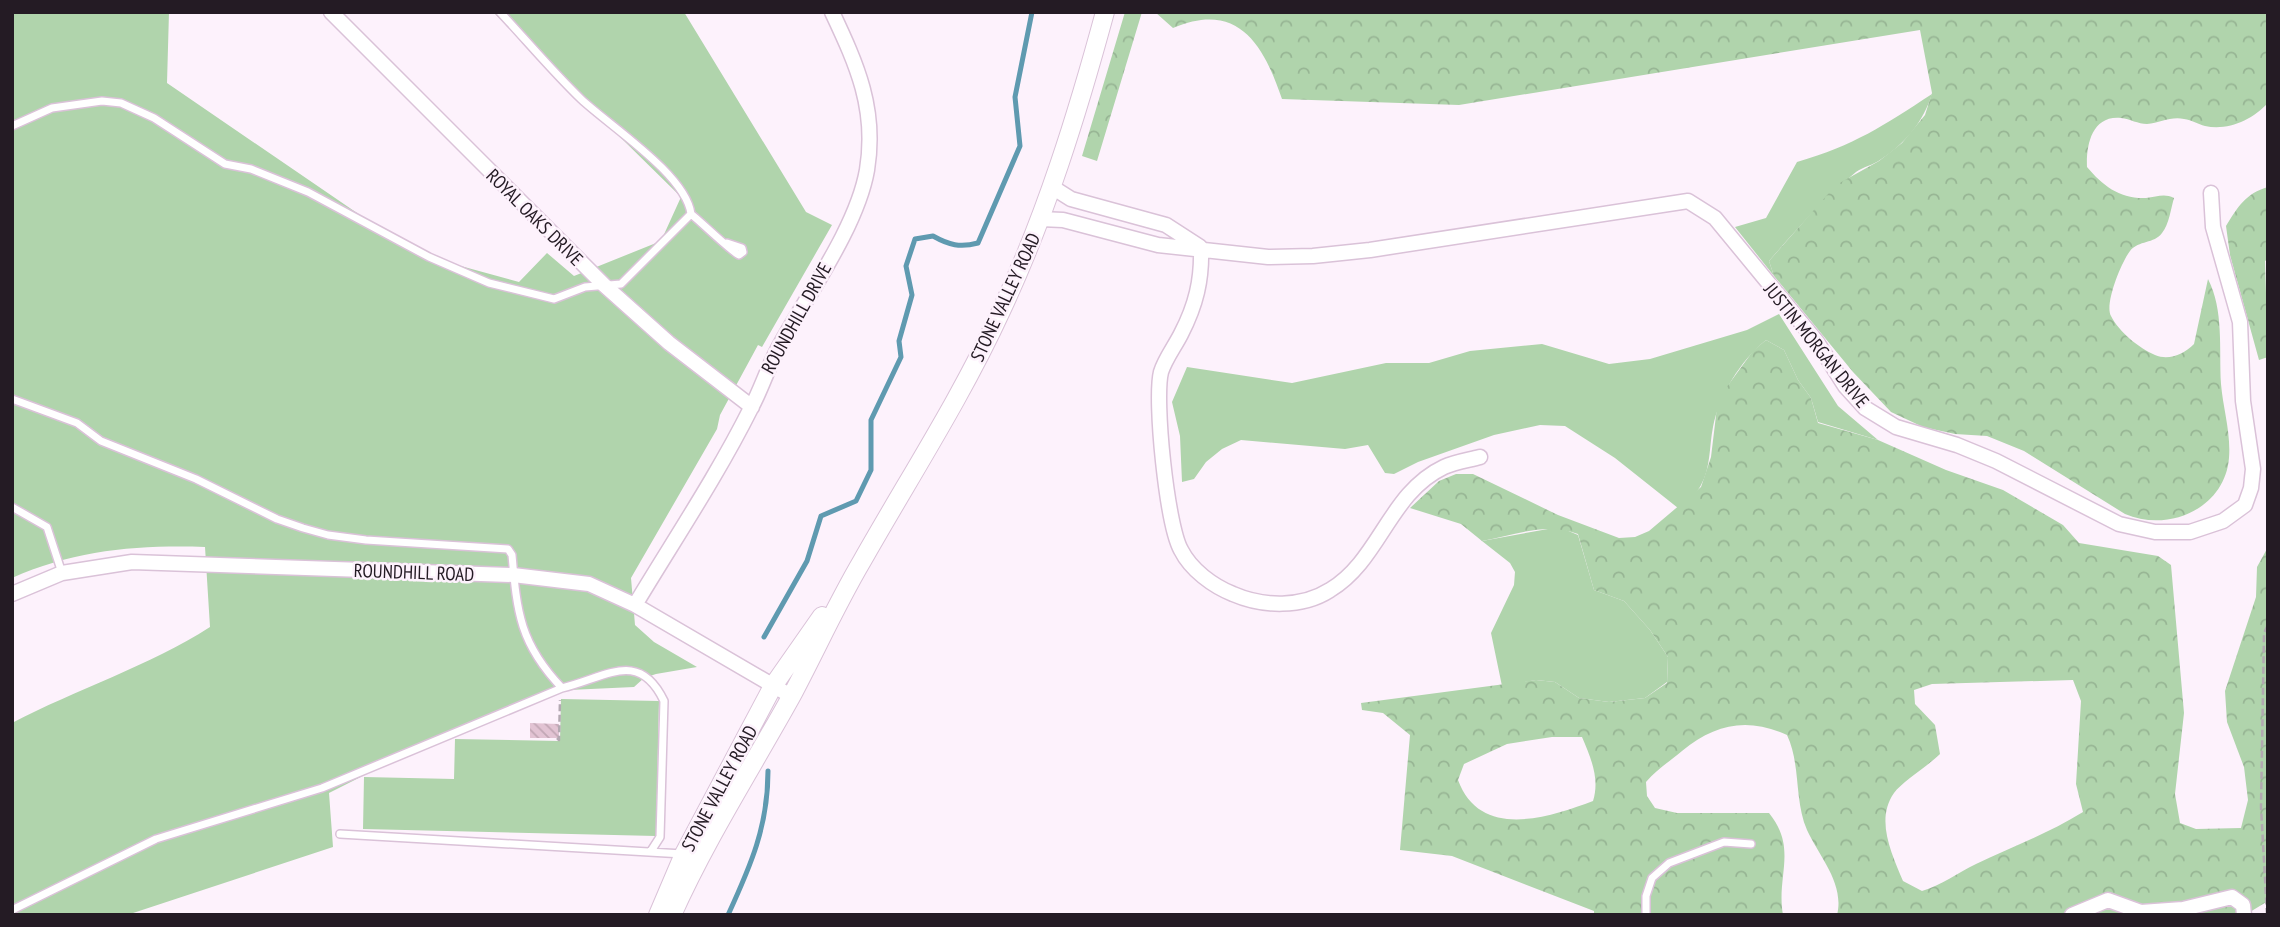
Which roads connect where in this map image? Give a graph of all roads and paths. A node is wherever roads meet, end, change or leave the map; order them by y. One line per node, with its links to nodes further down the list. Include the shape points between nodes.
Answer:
1 (331, 12): 12 (street, ROYAL OAKS DRIVE)
2 (500, 12): 8 (lane, via 580,98 675,182 689,201)
3 (832, 12): 14 (street, ROUNDHILL DRIVE, via 860,71 867,100 867,171 841,237 766,369)
4 (1105, 12): 6 (street, STONE VALLEY ROAD)
5 (12, 126): 12 (lane, via 52,108 121,103 225,164 251,169 308,192 429,257 489,283 554,299)
6 (1052, 187): 9 (street, STONE VALLEY ROAD); 11 (street, via 1071,200 1166,225)
7 (2211, 192): 11 (street, JUSTIN MORGAN DRIVE, via 2215,237 2240,322 2243,401 2253,469 2245,505 2223,521 2190,532 2155,532 2119,524 1996,461 1896,427 1865,408 1715,218 1688,201 1370,250 1268,257)
8 (691, 214): 10 (lane); 12 (lane, via 621,284)
9 (1041, 219): 11 (street, via 1063,220 1158,245); 17 (street, STONE VALLEY ROAD, via 1001,312 940,430)
10 (727, 243)
11 (1201, 248): 15 (street, via 1202,279 1195,306 1162,370 1158,396 1169,504 1180,550 1220,589 1244,599 1279,604 1308,600 1330,590 1354,571 1400,502 1420,482 1446,466)
12 (604, 285): 14 (street, ROYAL OAKS DRIVE)
13 (12, 399): 19 (lane, via 77,424 101,441 196,479 277,519 328,535 501,547 512,555)
14 (752, 407): 21 (street, ROUNDHILL DRIVE)
15 (1480, 457)
16 (12, 507): 18 (lane, via 47,527)
17 (861, 562): 23 (street, STONE VALLEY ROAD); 25 (street, STONE VALLEY ROAD)
18 (62, 573): 19 (street, ROUNDHILL ROAD, via 132,562); 20 (street, ROUNDHILL ROAD)
19 (513, 575): 21 (street, ROUNDHILL ROAD, via 589,584); 24 (lane, via 523,629 535,655)
20 (12, 594)
21 (635, 605): 23 (street, ROUNDHILL ROAD)
22 (2268, 625): 38 (path, via 2264,633 2261,807)
23 (773, 686): 25 (street, ROUNDHILL ROAD); 30 (street, STONE VALLEY ROAD)
24 (561, 689): 26 (path); 29 (lane, via 628,669 652,678 664,701 660,837); 31 (lane, via 322,788 156,839)
25 (791, 696): 34 (street, STONE VALLEY ROAD, via 695,864)
26 (557, 738)
27 (340, 834): 29 (lane)
28 (1751, 844): 35 (lane, via 1724,842 1669,863 1652,878)
29 (652, 851): 30 (lane)
30 (684, 854): 33 (street, STONE VALLEY ROAD)
31 (12, 910)
32 (2141, 913): 36 (street, via 2108,900); 37 (street, via 2232,897 2243,905)
33 (658, 915)
34 (672, 915)
35 (1646, 915)
36 (2072, 915)
37 (2244, 915)
38 (2267, 915)

